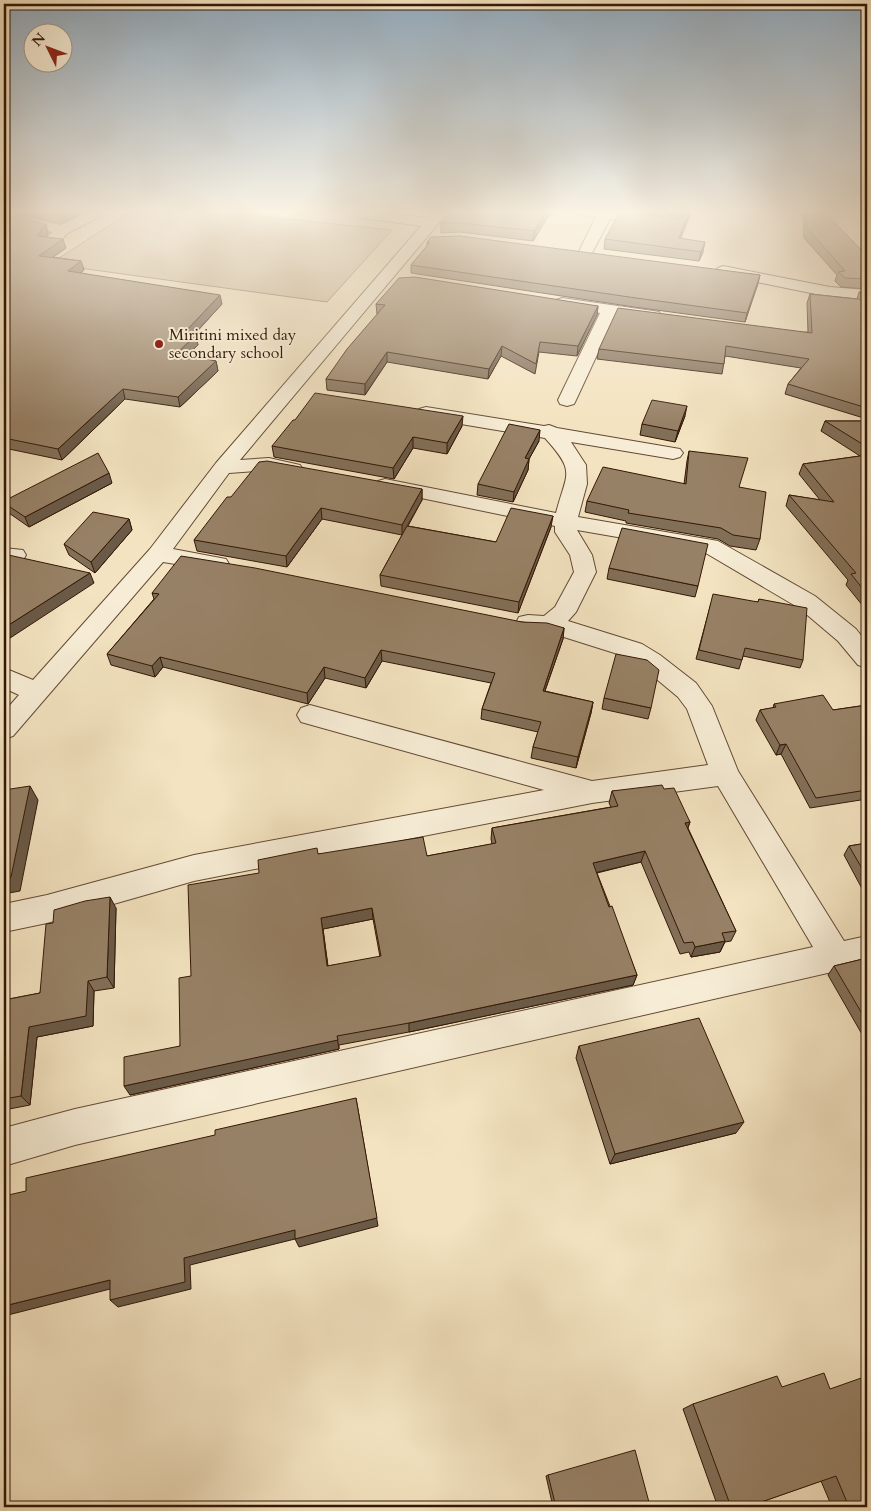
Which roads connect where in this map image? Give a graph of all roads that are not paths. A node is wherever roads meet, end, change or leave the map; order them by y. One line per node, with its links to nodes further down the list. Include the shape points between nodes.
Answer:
1 (379, 283): 11 (street, via 298,394)
2 (783, 283): 3 (street, via 836,294)
3 (867, 295)
4 (544, 300): 5 (street)
5 (610, 310): 6 (street); 7 (street)
6 (673, 319)
7 (567, 400)
8 (406, 410): 9 (street)
9 (549, 432): 10 (street); 14 (street, via 567,450 577,470 577,484)
10 (673, 453)
11 (223, 466): 12 (street, via 269,464); 15 (street)
12 (311, 473)
13 (364, 481): 14 (street)
14 (566, 522): 18 (street, via 566,532 581,555 585,572 564,612); 19 (street, via 710,546 807,602 847,636)
15 (158, 554): 16 (street); 21 (street)
16 (239, 567)
17 (503, 619): 18 (street)
18 (549, 624): 24 (street, via 634,650 672,677 699,706)
19 (867, 659)
20 (4, 677): 21 (street)
21 (37, 693): 23 (street)
22 (310, 715): 25 (street)
23 (4, 729)
24 (725, 774): 25 (street); 27 (street)
25 (592, 792): 26 (street, via 194,868)
26 (4, 918)
27 (852, 954): 28 (street, via 75,1127)
28 (4, 1147)

